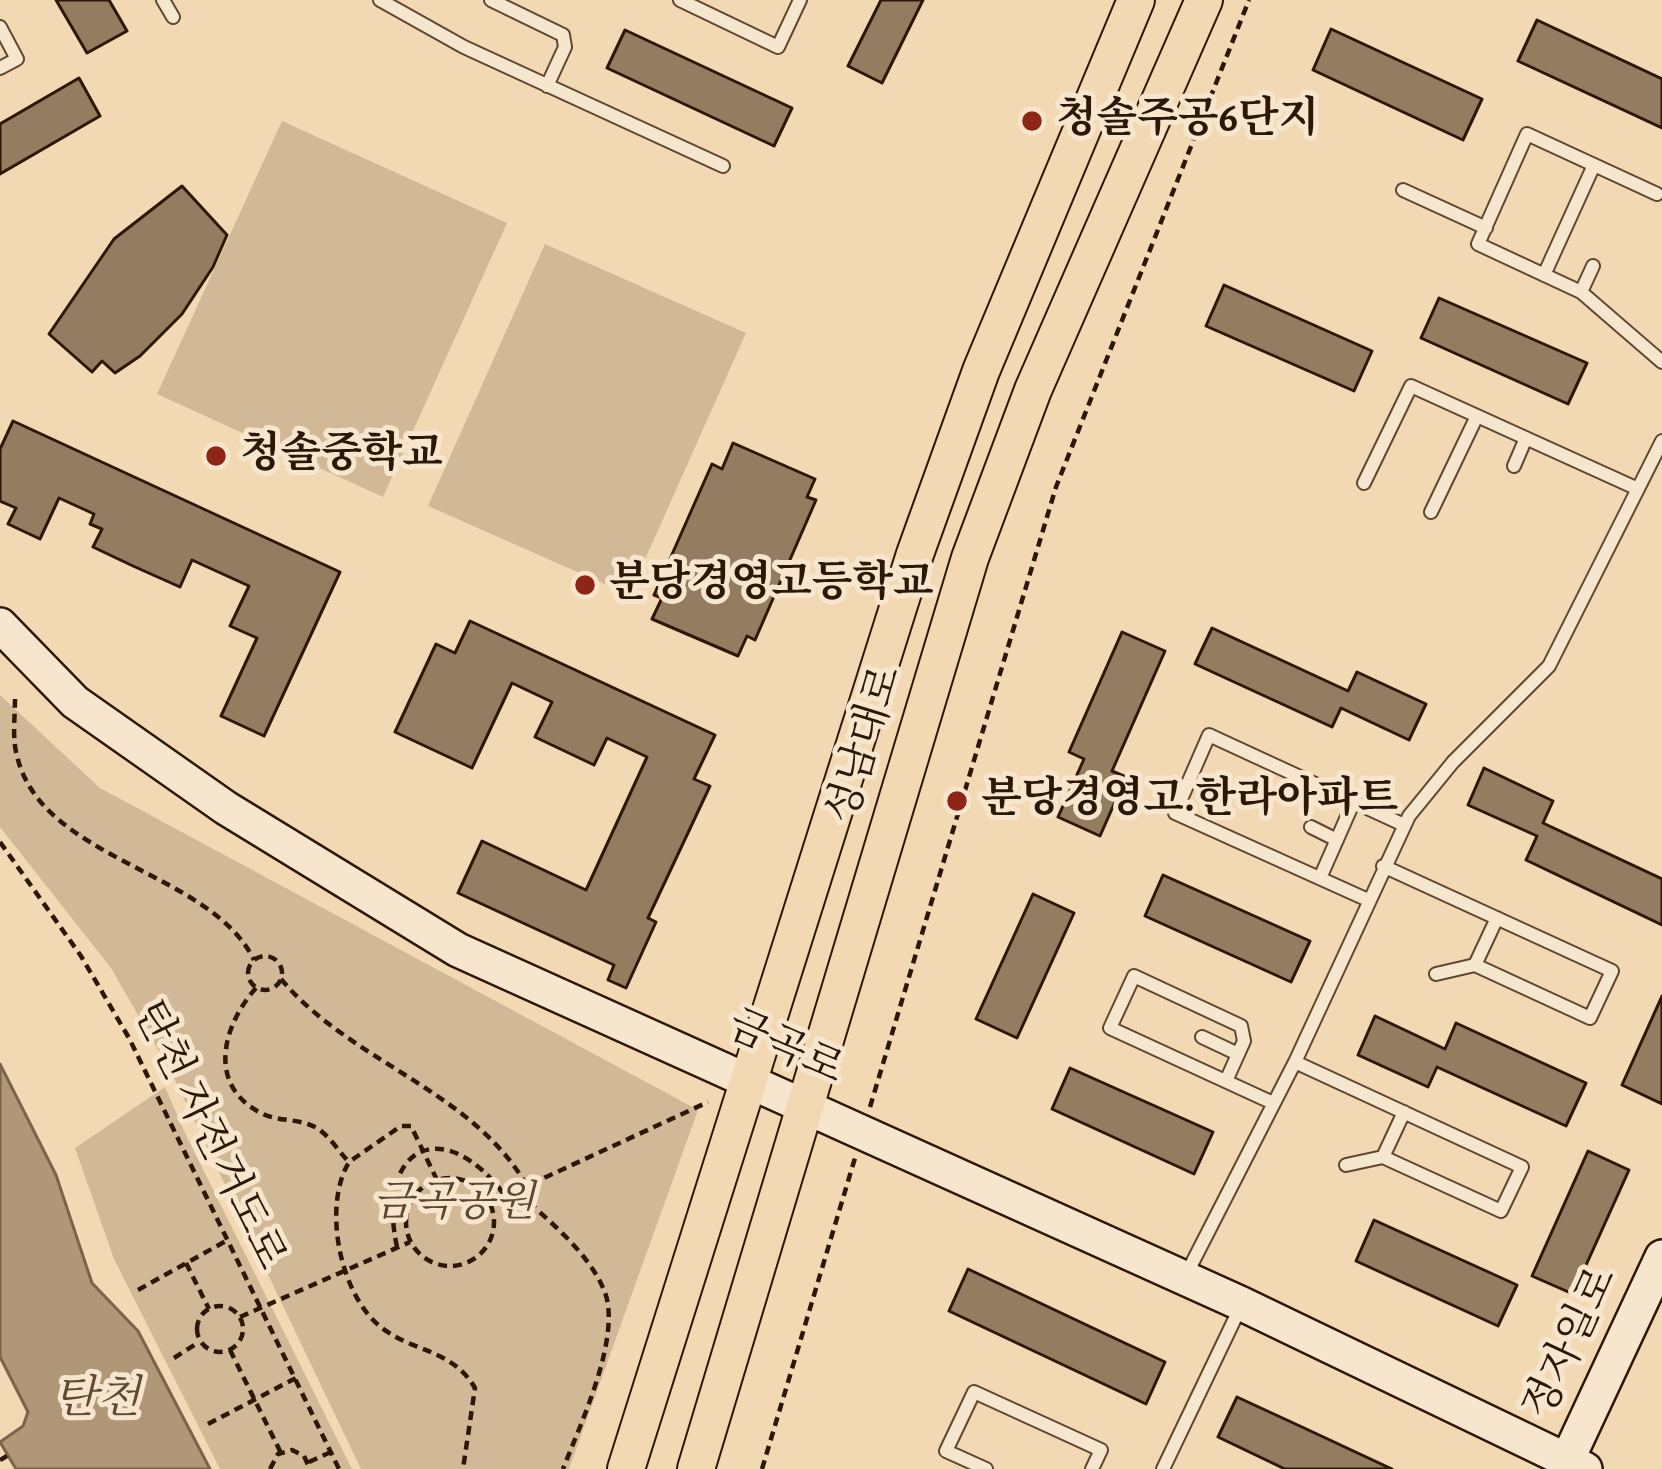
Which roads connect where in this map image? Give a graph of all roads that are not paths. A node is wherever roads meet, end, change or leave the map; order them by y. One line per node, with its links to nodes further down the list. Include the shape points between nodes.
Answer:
1 (163, 0): 8 (lane)
2 (380, 0): 11 (lane)
3 (491, 0): 11 (lane, via 563,35)
4 (680, 0): 5 (lane, via 778,47)
5 (800, 0)
6 (1136, 0): 42 (main road, 성남대로, via 930,513)
7 (1204, 0): 45 (main road, 성남대로, via 1033,390 970,558)
8 (173, 17)
9 (0, 27): 10 (lane, via 17,59)
10 (0, 68)
11 (548, 86): 13 (lane)
12 (1594, 165): 15 (lane); 16 (lane, via 1527,134); 18 (lane)
13 (723, 166)
14 (1403, 190): 16 (lane)
15 (1657, 194)
16 (1486, 227): 18 (lane, via 1478,244)
17 (1593, 266): 19 (lane)
18 (1544, 275): 19 (lane)
19 (1580, 292): 20 (lane)
20 (1662, 362)
21 (1477, 416): 22 (lane); 25 (lane, via 1411,386); 27 (lane)
22 (1526, 438): 24 (lane); 26 (lane)
23 (1662, 441): 26 (lane)
24 (1514, 466)
25 (1364, 483)
26 (1637, 489): 30 (lane, via 1549,666 1422,796)
27 (1431, 512)
28 (0, 625): 42 (main road, 금곡로, via 75,702 226,808 458,950)
29 (1354, 801): 30 (lane); 32 (lane); 34 (lane, via 1209,735 1175,813)
30 (1404, 825): 33 (lane)
31 (1311, 827): 32 (lane)
32 (1337, 840): 34 (lane)
33 (1384, 866): 35 (lane); 36 (lane)
34 (1320, 878): 35 (lane)
35 (1368, 900): 41 (lane)
36 (1497, 918): 37 (lane); 37 (lane, via 1612,971 1590,1018)
37 (1475, 965): 38 (lane)
38 (1436, 974)
39 (1202, 1037): 40 (lane)
40 (1238, 1054): 43 (lane); 43 (lane, via 1241,1026 1134,976 1110,1028)
41 (1295, 1062): 44 (lane); 46 (lane)
42 (748, 1081): 45 (main road, 금곡로); 53 (main road, 성남대로)
43 (1226, 1081): 44 (lane)
44 (1274, 1103): 50 (lane)
45 (805, 1107): 50 (main road, 금곡로); 54 (main road, 성남대로)
46 (1404, 1112): 47 (lane); 47 (lane, via 1522,1167 1501,1210)
47 (1383, 1156): 48 (lane)
48 (1346, 1165)
49 (1662, 1257): 52 (main road, 정자일로)
50 (1185, 1279): 51 (main road, 금곡로)
51 (1242, 1304): 52 (main road, 금곡로); 57 (lane)
52 (1572, 1466)
53 (626, 1469)
54 (696, 1469)
55 (986, 1469): 56 (lane, via 946,1451 974,1392 1101,1450)
56 (1092, 1469)
57 (1163, 1469)

